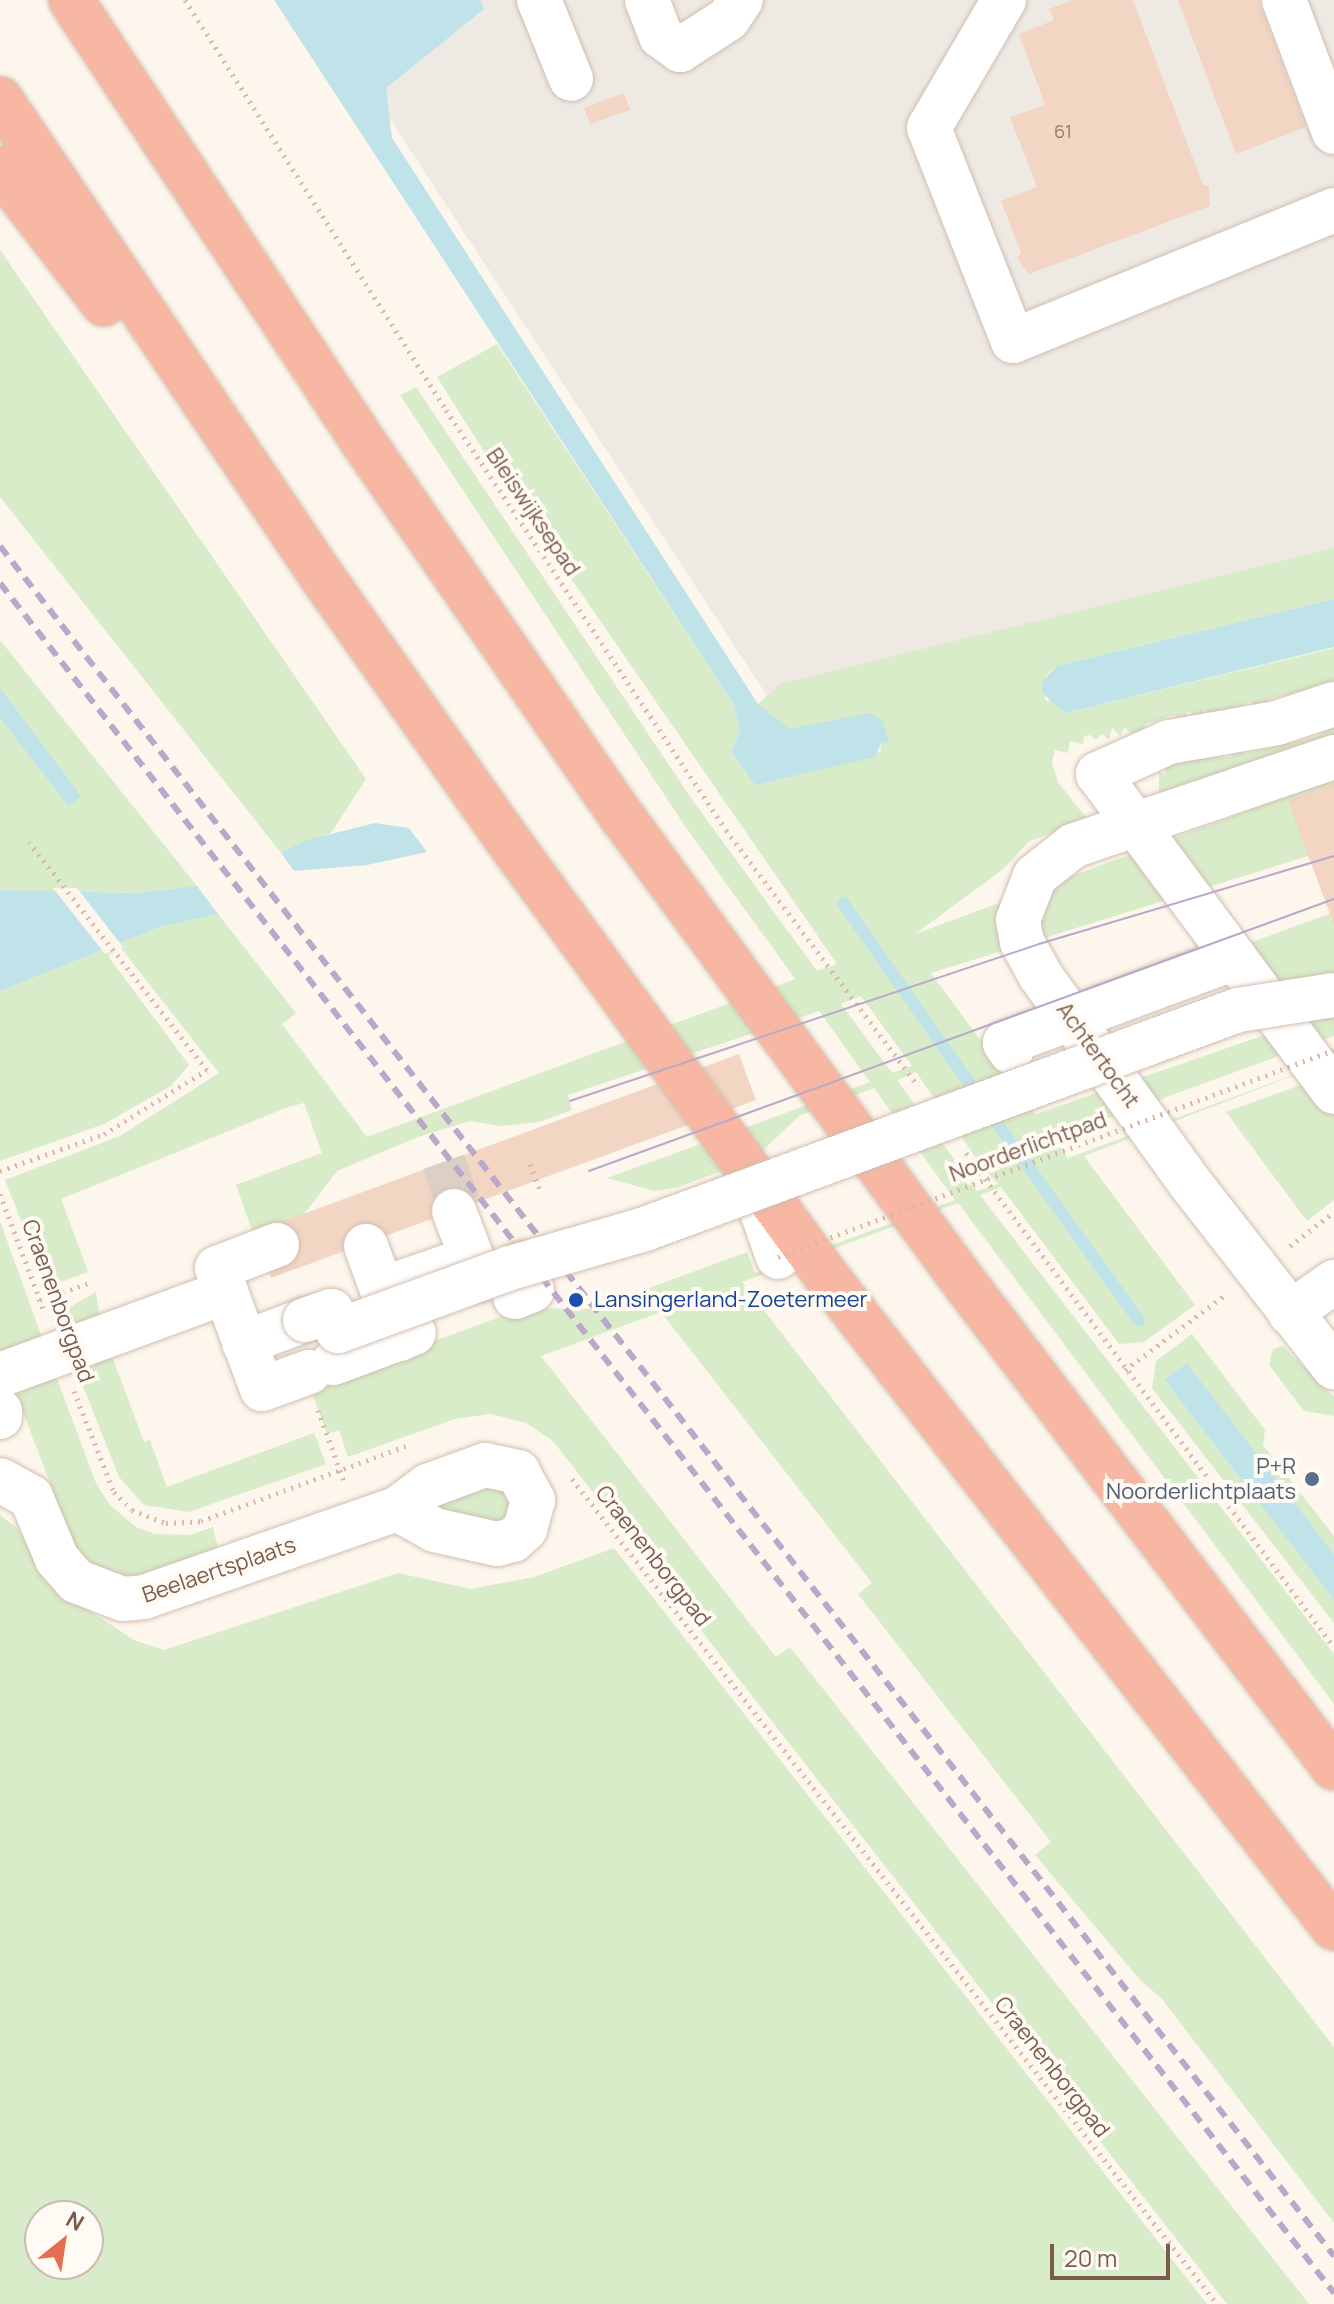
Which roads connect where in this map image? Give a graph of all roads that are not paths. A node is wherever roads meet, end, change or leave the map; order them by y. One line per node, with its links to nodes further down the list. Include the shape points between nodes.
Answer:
1 (71, 0): 40 (highway, via 364,443 623,818 960,1277)
2 (539, 0): 7 (street)
3 (647, 0): 4 (street, via 661,36 680,50 728,19)
4 (741, 0)
5 (1004, 0): 11 (street, via 929,128 1013,341)
6 (1284, 0): 9 (street)
7 (571, 79)
8 (0, 99): 13 (highway)
9 (1334, 132)
10 (0, 169): 13 (highway)
11 (1334, 210)
12 (1334, 704): 15 (street, via 1277,723 1169,742 1098,774)
13 (421, 719): 41 (highway, via 827,1277)
14 (1334, 757): 15 (street, Achtertocht)
15 (1134, 822): 16 (street); 19 (street, Achtertocht, via 1053,857 1035,876 1020,907 1025,949)
16 (1235, 958): 19 (street, via 1154,1003); 20 (street)
17 (1334, 995): 23 (street, bridge, via 1238,1010 1109,1068)
18 (1334, 1014): 20 (street, via 1321,1019 1315,1003)
19 (1071, 1018): 21 (street, via 1005,1043); 32 (street, Achtertocht)
20 (1266, 1020): 22 (street)
21 (1011, 1052)
22 (1334, 1092)
23 (754, 1189): 27 (street); 28 (street, bridge)
24 (454, 1211): 28 (street)
25 (277, 1245): 31 (street, via 217,1268)
26 (366, 1246): 30 (street)
27 (778, 1257)
28 (496, 1275): 30 (street); 33 (street, bridge, via 338,1331 331,1311)
29 (1334, 1282): 32 (street)
30 (382, 1289): 36 (street, via 407,1336)
31 (226, 1292): 34 (street); 37 (street)
32 (1290, 1313): 35 (street, Achtertocht)
33 (296, 1324): 34 (street); 36 (street)
34 (244, 1343): 36 (street, via 262,1389)
35 (1334, 1367)
36 (313, 1373)
37 (0, 1375)
38 (0, 1480): 39 (street, Beelaertsplaats, via 31,1497 57,1559 76,1581 123,1599 144,1597)
39 (378, 1516)
40 (1334, 1768)
41 (1334, 1928)

